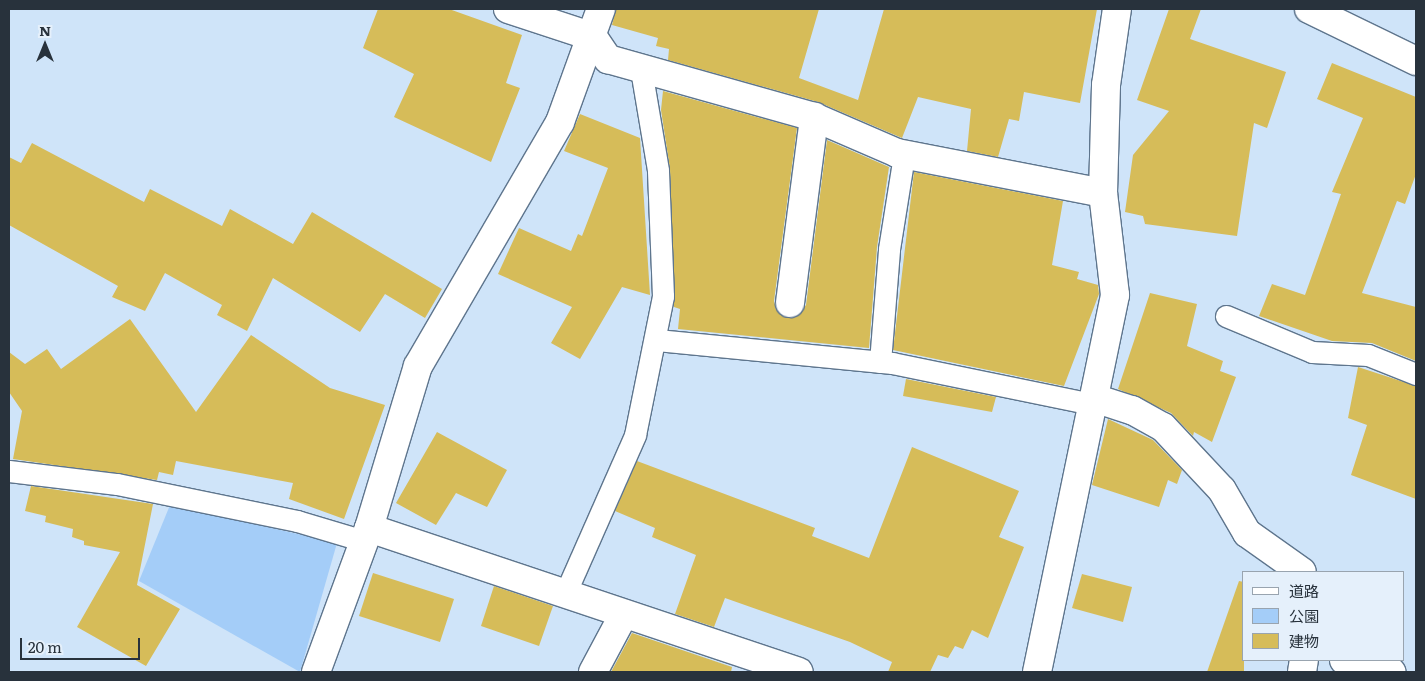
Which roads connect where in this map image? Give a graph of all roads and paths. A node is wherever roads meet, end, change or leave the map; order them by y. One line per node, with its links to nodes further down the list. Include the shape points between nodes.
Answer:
1 (508, 9): 5 (street)
2 (601, 9): 5 (street)
3 (1117, 9): 10 (street, via 1106,85)
4 (1311, 9): 6 (street)
5 (592, 37): 7 (street, via 608,59); 18 (street, via 560,122 418,366)
6 (1416, 61)
7 (641, 69): 8 (street); 13 (lane, via 658,170 663,296)
8 (814, 117): 9 (street); 11 (street)
9 (904, 154): 10 (street); 14 (lane, via 889,249)
10 (1103, 193): 16 (street, via 1115,295)
11 (790, 303)
12 (1226, 316): 15 (lane, via 1312,352 1368,355)
13 (657, 340): 14 (lane); 20 (lane, via 635,435)
14 (880, 362): 16 (lane)
15 (1416, 374)
16 (1093, 401): 19 (street, via 1132,410 1163,427 1222,490 1247,533); 26 (street)
17 (9, 471): 18 (lane, via 117,484)
18 (367, 534): 20 (street); 23 (street)
19 (1301, 571)
20 (565, 594): 21 (street)
21 (624, 614): 24 (street); 25 (street)
22 (1348, 661): 27 (street)
23 (316, 672)
24 (593, 672)
25 (798, 672)
26 (1037, 672)
27 (1391, 672)

